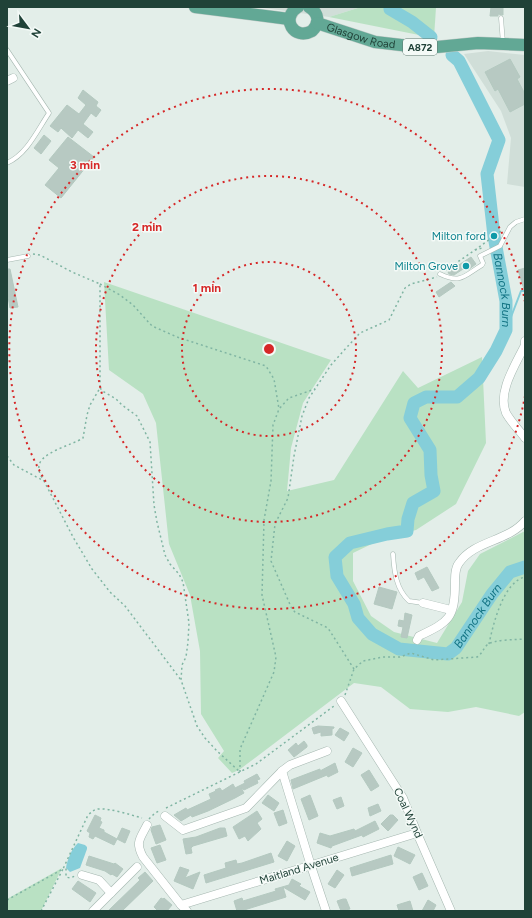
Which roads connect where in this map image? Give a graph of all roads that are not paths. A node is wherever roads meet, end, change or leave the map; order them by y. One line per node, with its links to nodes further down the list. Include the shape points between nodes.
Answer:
1 (195, 7): 5 (main road)
2 (298, 7): 5 (main road, via 293,10)
3 (310, 7): 6 (main road, via 317,15)
4 (501, 18): 7 (lane)
5 (290, 19): 6 (main road, via 294,31 303,34 312,31)
6 (317, 23): 7 (main road, Glasgow Road / A872, via 375,42 427,48)
7 (503, 44): 8 (main road, Glasgow Road / A872)
8 (525, 45)
9 (7, 50): 10 (lane, via 49,113 25,150)
10 (7, 163)
11 (525, 219): 14 (lane, via 510,227 500,246 489,248 480,256 482,265 462,278 451,279)
12 (28, 256): 13 (lane)
13 (7, 260)
14 (440, 274)
15 (525, 341): 16 (street, via 503,396 506,412)
16 (525, 438)
17 (525, 521): 20 (street, via 512,532 482,544 462,558 455,573 455,596)
18 (393, 554): 19 (lane, via 395,576 402,592 409,601)
19 (423, 603): 20 (street)
20 (451, 610): 21 (street, via 447,621)
21 (416, 640)
22 (342, 701): 27 (street, Coal Wynd, via 403,798)
23 (327, 751): 24 (street, via 290,765)
24 (282, 771): 25 (street, via 246,808 183,830); 28 (street)
25 (165, 816)
26 (146, 825): 32 (street, via 138,848)
27 (417, 833): 28 (street, Maitland Avenue); 35 (street, Coal Wynd)
28 (311, 866): 32 (street, Maitland Avenue); 34 (street)
29 (137, 867): 31 (street)
30 (82, 875): 31 (street, via 99,880)
31 (111, 893): 33 (street)
32 (184, 908)
33 (93, 911)
34 (326, 911)
35 (451, 911)

